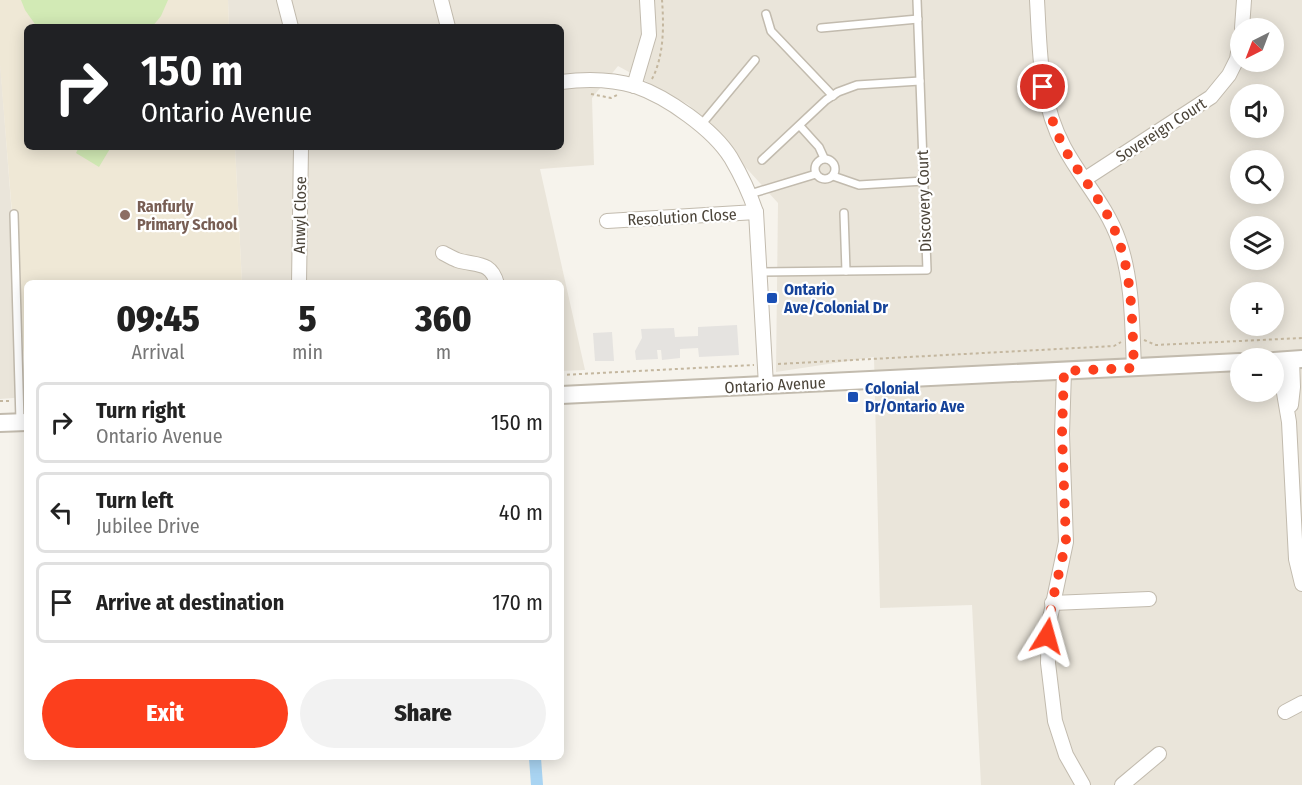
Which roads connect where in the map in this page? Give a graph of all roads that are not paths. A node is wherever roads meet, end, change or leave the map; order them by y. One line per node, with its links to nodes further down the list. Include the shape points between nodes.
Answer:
1 (284, 0): 10 (street)
2 (441, 0): 11 (street)
3 (647, 0): 17 (street, via 649,35)
4 (917, 0): 9 (lane, Discovery Court)
5 (1037, 0): 26 (street, via 1041,68 1049,110 1065,148)
6 (1244, 0): 8 (street)
7 (766, 14): 18 (lane, via 771,31)
8 (1243, 18)
9 (918, 19): 12 (lane); 15 (lane, Discovery Court)
10 (290, 24)
11 (447, 24)
12 (820, 28)
13 (755, 60): 19 (lane)
14 (1230, 72): 26 (street, Sovereign Court, via 1211,97)
15 (920, 81): 18 (lane, via 857,85); 27 (lane, Discovery Court)
16 (564, 82): 17 (street, via 590,79)
17 (634, 86): 19 (street, via 669,102)
18 (833, 96): 20 (lane)
19 (701, 125): 28 (street, via 730,156)
20 (800, 126): 22 (lane); 23 (lane)
21 (301, 150): 36 (street, Anwyl Close)
22 (824, 158): 24 (lane, via 816,164); 25 (lane, via 836,166)
23 (762, 160)
24 (816, 174): 25 (lane, via 824,179); 28 (lane)
25 (833, 176): 27 (lane, via 859,185)
26 (1085, 179): 40 (street, via 1120,243 1129,288)
27 (924, 181): 34 (lane, Discovery Court, via 927,270)
28 (750, 194): 29 (street)
29 (756, 212): 32 (street, Resolution Close); 35 (street)
30 (844, 213): 34 (lane)
31 (14, 214): 44 (lane)
32 (607, 221)
33 (443, 253): 37 (street, via 486,267)
34 (846, 271): 35 (lane, Discovery Court)
35 (759, 272): 42 (street)
36 (299, 280)
37 (496, 280)
38 (1287, 360): 46 (street, via 1293,387 1290,422 1296,559)
39 (1230, 363): 40 (street, Ontario Avenue)
40 (1134, 368): 41 (street, Ontario Avenue)
41 (1060, 371): 42 (street, Ontario Avenue); 48 (street, via 1066,542)
42 (766, 386): 43 (street, Ontario Avenue)
43 (564, 395)
44 (24, 422): 45 (street)
45 (0, 423)
46 (1302, 584)
47 (1149, 599): 48 (street)
48 (1052, 603): 52 (street, via 1047,636 1051,704 1066,754)
49 (1302, 703): 50 (street)
50 (1285, 711)
51 (1159, 754): 53 (street)
52 (1083, 785)
53 (1122, 785)

